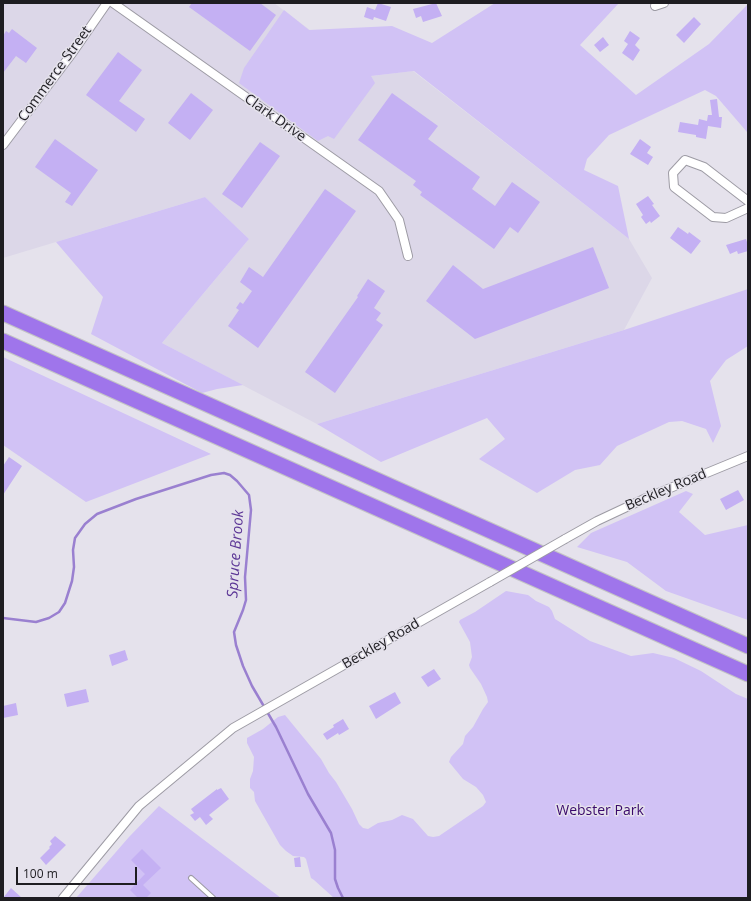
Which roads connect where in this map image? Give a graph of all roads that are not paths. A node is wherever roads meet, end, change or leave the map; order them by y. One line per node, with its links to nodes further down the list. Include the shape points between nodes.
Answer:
1 (107, 3): 5 (street, Commerce Street)
2 (113, 3): 8 (street, Clark Drive, via 378,191 399,220)
3 (664, 3): 4 (street)
4 (656, 6)
5 (3, 145)
6 (748, 201): 7 (street, via 704,167 685,160 673,173 674,187 713,217 726,218)
7 (748, 208)
8 (408, 256)
9 (3, 313): 12 (highway)
10 (3, 341): 13 (highway)
11 (748, 456): 15 (street, Beckley Road, bridge, via 603,518 233,728 139,806)
12 (748, 646)
13 (748, 674)
14 (191, 878): 16 (lane)
15 (63, 898)
16 (213, 898)

